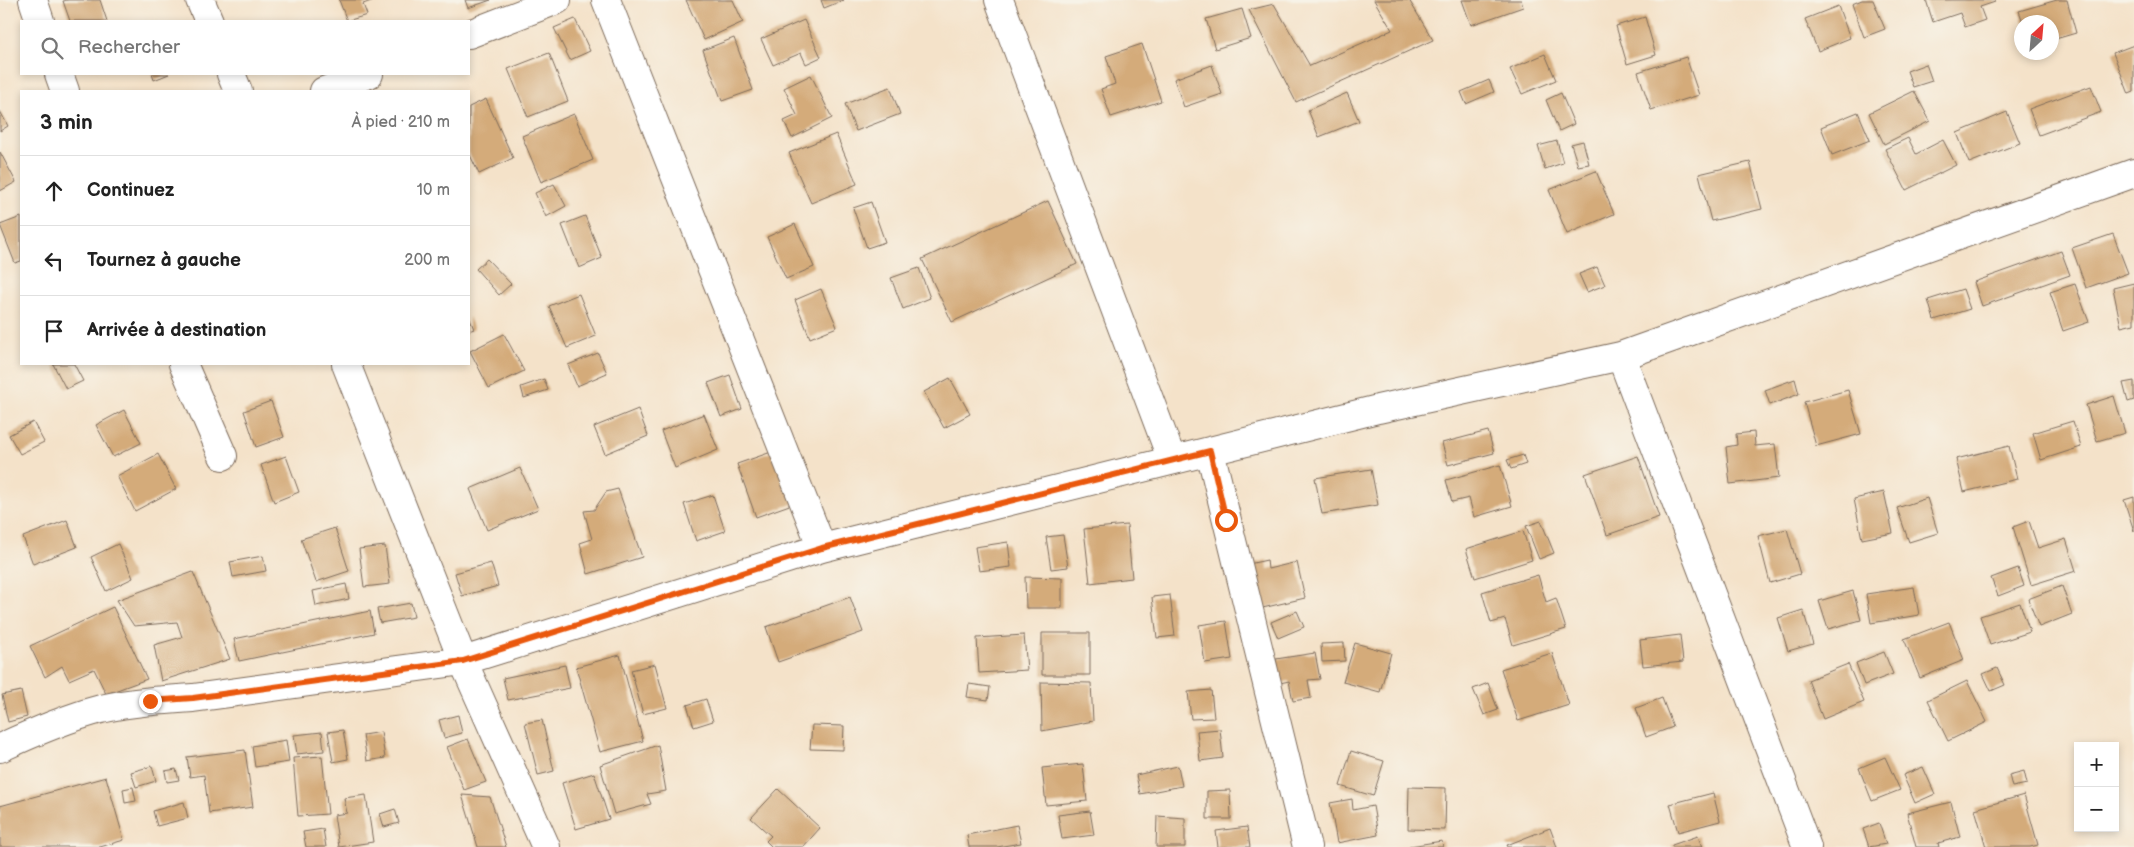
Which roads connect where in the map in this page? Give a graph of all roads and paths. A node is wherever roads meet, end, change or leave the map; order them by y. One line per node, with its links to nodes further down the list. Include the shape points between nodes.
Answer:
1 (33, 0): 6 (street)
2 (200, 0): 7 (street)
3 (556, 0): 8 (street)
4 (606, 0): 22 (street)
5 (999, 0): 21 (street)
6 (40, 20)
7 (209, 20)
8 (470, 34)
9 (59, 75): 12 (street)
10 (231, 75): 13 (street)
11 (366, 75): 14 (street)
12 (66, 90)
13 (238, 90)
14 (327, 90)
15 (2134, 173): 16 (street)
16 (1621, 356): 19 (street, via 1378,409); 27 (street)
17 (184, 365): 20 (street)
18 (346, 365): 23 (street)
19 (1210, 451): 21 (street); 26 (street)
20 (223, 456)
21 (1172, 460): 22 (street)
22 (822, 548): 23 (street)
23 (463, 661): 24 (street, via 101,709); 25 (street)
24 (0, 748)
25 (546, 847)
26 (1307, 847)
27 (1807, 847)

